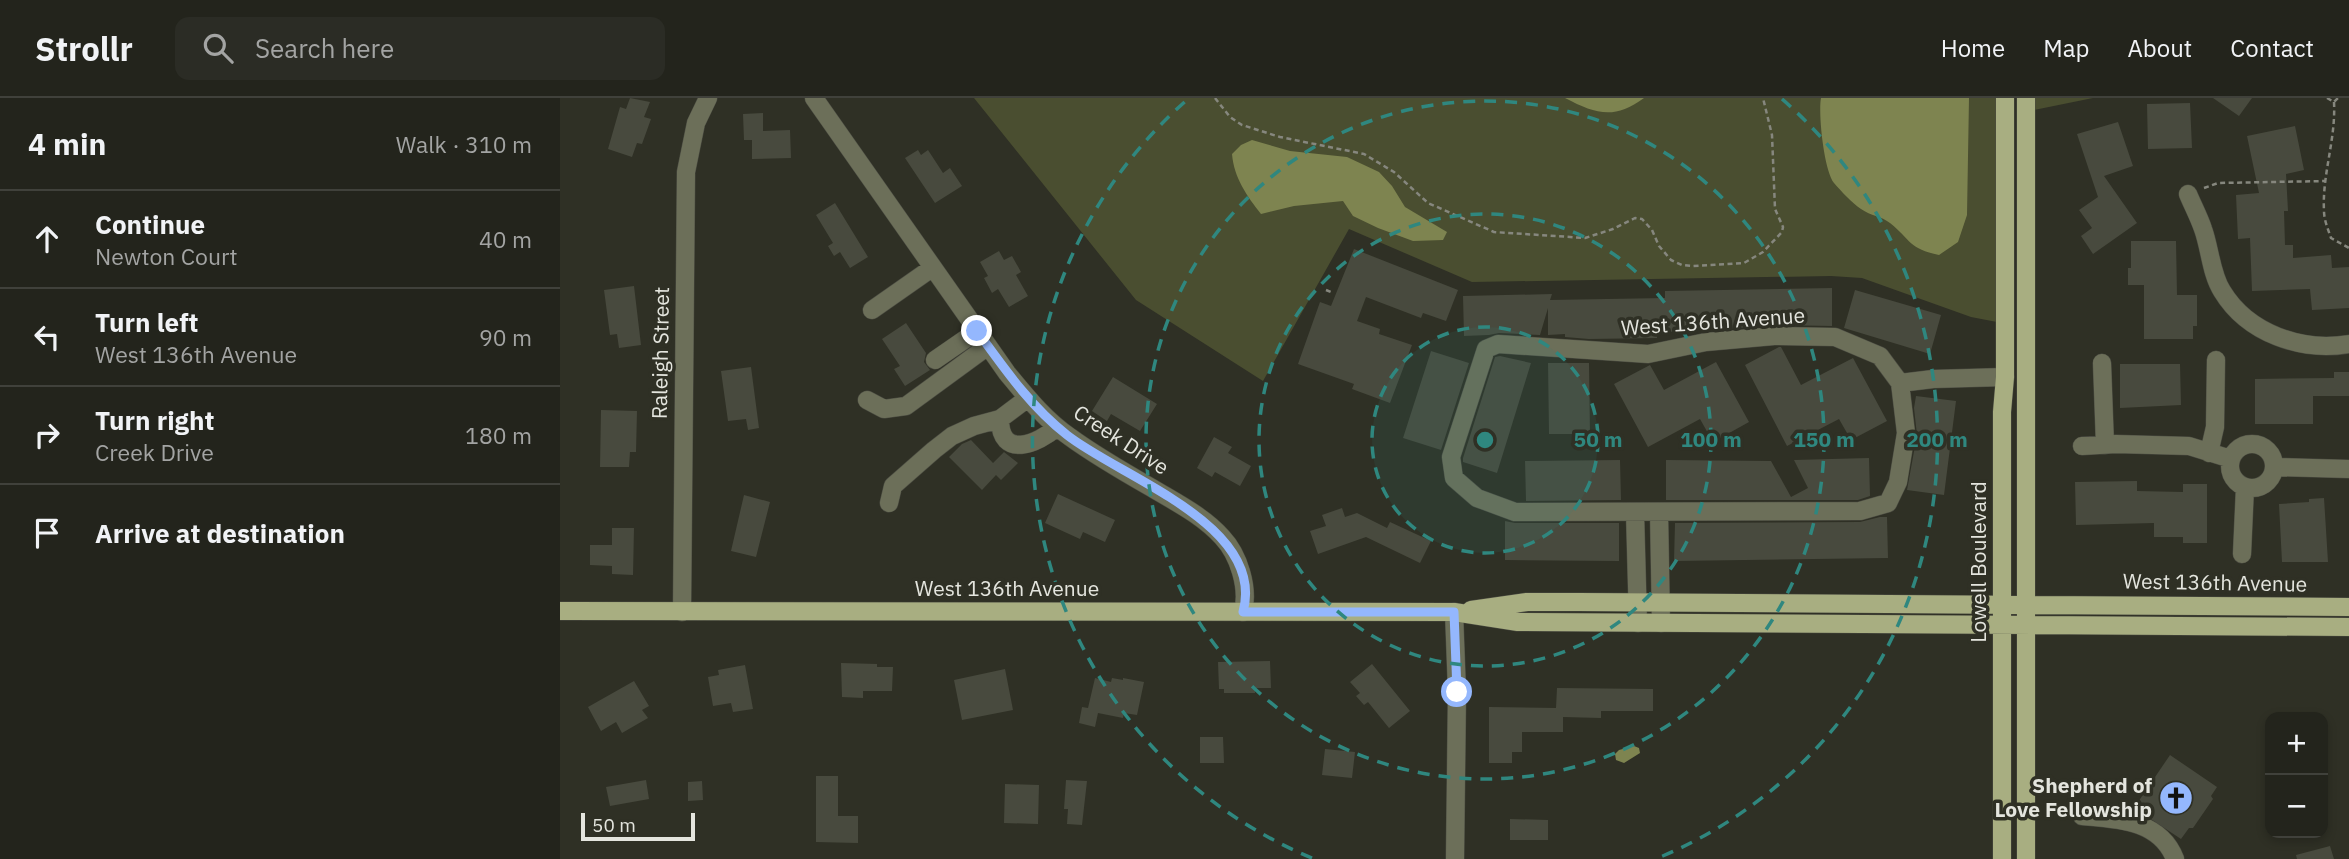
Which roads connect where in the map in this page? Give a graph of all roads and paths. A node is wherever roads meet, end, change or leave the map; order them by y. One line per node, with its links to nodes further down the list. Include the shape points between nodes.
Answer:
1 (709, 98): 46 (street, Raleigh Street, via 696,124 686,172)
2 (814, 98): 13 (street, Creek Drive)
3 (1215, 98): 4 (path, via 1242,125 1364,154 1394,172 1428,203 1494,232 1585,238 1642,219 1671,260 1693,266 1744,262 1763,252 1782,232 1775,209 1772,135)
4 (1763, 98)
5 (2005, 98): 23 (main road, Lowell Boulevard)
6 (2026, 98): 43 (main road)
7 (2327, 98): 9 (path)
8 (2338, 98): 9 (path)
9 (2334, 102): 10 (path)
10 (2326, 181): 11 (path, via 2218,183); 12 (path, via 2324,213 2331,238)
11 (2188, 194): 18 (street, via 2221,290 2240,313 2291,343 2317,347)
12 (2349, 248)
13 (932, 268): 16 (street); 17 (street, Creek Drive)
14 (1325, 290): 15 (path)
15 (1333, 293)
16 (872, 310)
17 (977, 331): 19 (street, Creek Drive); 20 (street)
18 (2349, 344)
19 (988, 346): 25 (street, Creek Drive); 26 (street, via 906,406 884,409)
20 (935, 360)
21 (2216, 360): 31 (street, via 2215,427)
22 (2102, 363): 29 (street)
23 (2005, 377): 24 (street); 42 (main road, Lowell Boulevard)
24 (1900, 383): 37 (street, West 136th Avenue, via 1880,356 1835,337 1706,342 1648,354 1498,344 1486,349 1451,457 1454,478 1477,498 1515,512); 38 (street, West 136th Avenue, via 1906,433 1898,482 1888,503 1860,511)
25 (1028, 398): 27 (street); 28 (street, Creek Drive)
26 (867, 400)
27 (1000, 419): 28 (street, via 1004,439 1019,446 1037,443); 36 (street, via 952,436 892,486)
28 (1057, 427): 47 (street, Creek Drive, via 1185,508 1223,538 1243,578)
29 (2105, 444): 30 (street); 31 (street, via 2189,446)
30 (2082, 446)
31 (2208, 453): 32 (street)
32 (2231, 459): 33 (street, via 2239,448 2252,443 2270,453); 35 (street, via 2234,479)
33 (2274, 467): 34 (street); 35 (street, via 2264,484)
34 (2349, 469)
35 (2245, 487): 39 (street)
36 (889, 503)
37 (1635, 512): 38 (street, West 136th Avenue); 41 (street)
38 (1659, 512): 40 (street)
39 (2242, 554)
40 (1661, 603): 41 (main road, West 136th Avenue); 42 (main road, West 136th Avenue); 50 (street)
41 (1638, 604): 48 (main road, West 136th Avenue, via 1527,602); 49 (street)
42 (2003, 604): 43 (main road, West 136th Avenue); 51 (main road, Lowell Boulevard)
43 (2026, 604): 44 (main road, West 136th Avenue); 52 (main road)
44 (2349, 607)
45 (560, 611): 46 (main road, West 136th Avenue)
46 (682, 612): 47 (main road, West 136th Avenue)
47 (1243, 612): 48 (main road, West 136th Avenue)
48 (1454, 612): 49 (main road, West 136th Avenue, via 1518,622); 55 (street)
49 (1638, 623): 50 (main road, West 136th Avenue)
50 (1661, 623): 51 (main road, West 136th Avenue)
51 (2002, 626): 52 (main road, West 136th Avenue); 56 (main road, Lowell Boulevard)
52 (2026, 626): 53 (main road, West 136th Avenue); 57 (main road)
53 (2349, 627)
54 (2082, 816): 58 (street, via 2124,819 2153,830)
55 (1455, 859)
56 (2002, 859)
57 (2026, 859)
58 (2175, 859)

